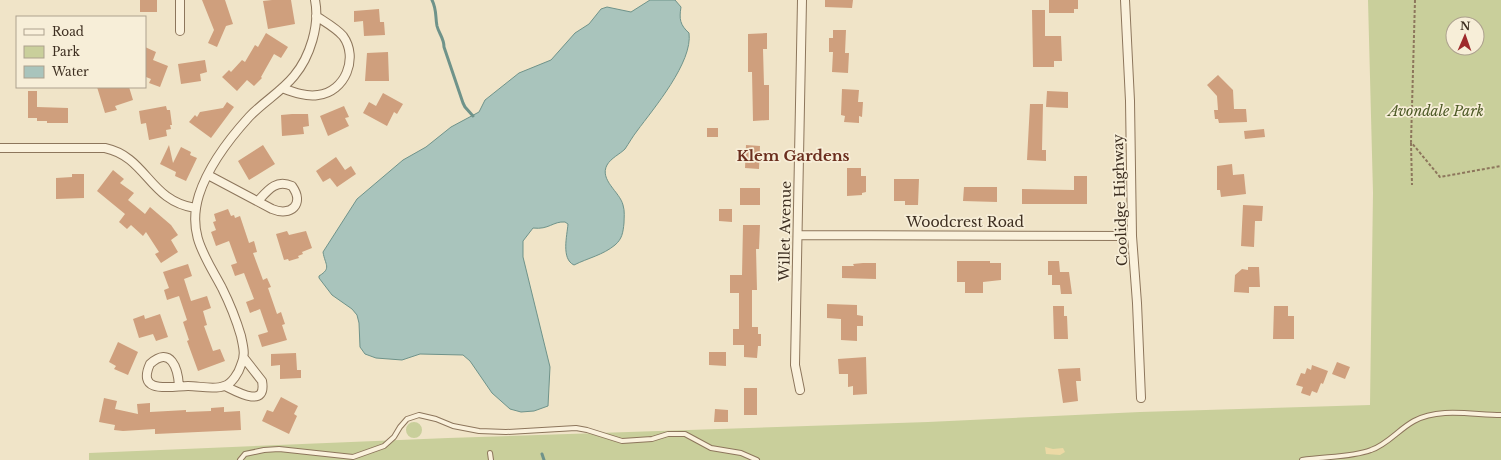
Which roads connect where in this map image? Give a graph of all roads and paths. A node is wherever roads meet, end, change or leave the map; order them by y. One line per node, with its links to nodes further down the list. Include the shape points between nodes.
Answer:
1 (180, 0): 7 (street)
2 (315, 0): 6 (street)
3 (802, 0): 16 (street, Willet Avenue)
4 (1125, 0): 17 (street, Coolidge Highway)
5 (1415, 0): 9 (path)
6 (316, 16): 8 (street, via 314,31 303,62); 8 (street, via 335,29 347,44 350,52 348,71 335,88 319,95 306,95)
7 (180, 32)
8 (282, 88): 12 (street, via 262,104 232,138)
9 (1411, 142): 11 (path, via 1440,177); 13 (path)
10 (0, 148): 15 (street, via 116,150 131,160 165,197 176,204)
11 (1501, 166)
12 (208, 174): 14 (street); 15 (street)
13 (1412, 185)
14 (258, 201): 14 (street, via 279,212 286,212 296,205 297,194 292,186 281,183 274,185)
15 (196, 208): 18 (street, via 198,243 234,315 244,347)
16 (798, 235): 17 (street, Woodcrest Road); 21 (street, Willet Avenue, via 795,365)
17 (1132, 236): 22 (street, Coolidge Highway)
18 (244, 358): 20 (street, via 236,374); 20 (street, via 262,381 262,391 258,396 252,397)
19 (179, 386): 19 (street, via 164,388 152,385 147,376 150,364 160,358 173,362 178,373); 20 (street)
20 (225, 386)
21 (800, 390)
22 (1141, 398)
23 (1501, 415): 28 (lane, via 1430,415 1402,428 1372,450)
24 (490, 453): 26 (lane)
25 (240, 460): 27 (lane, via 245,454 279,449 353,457 384,446 407,419 419,415 479,431 576,428 622,442 652,439 668,434 685,434 711,448 741,453)
26 (491, 460)
27 (757, 460)
28 (1302, 460)

